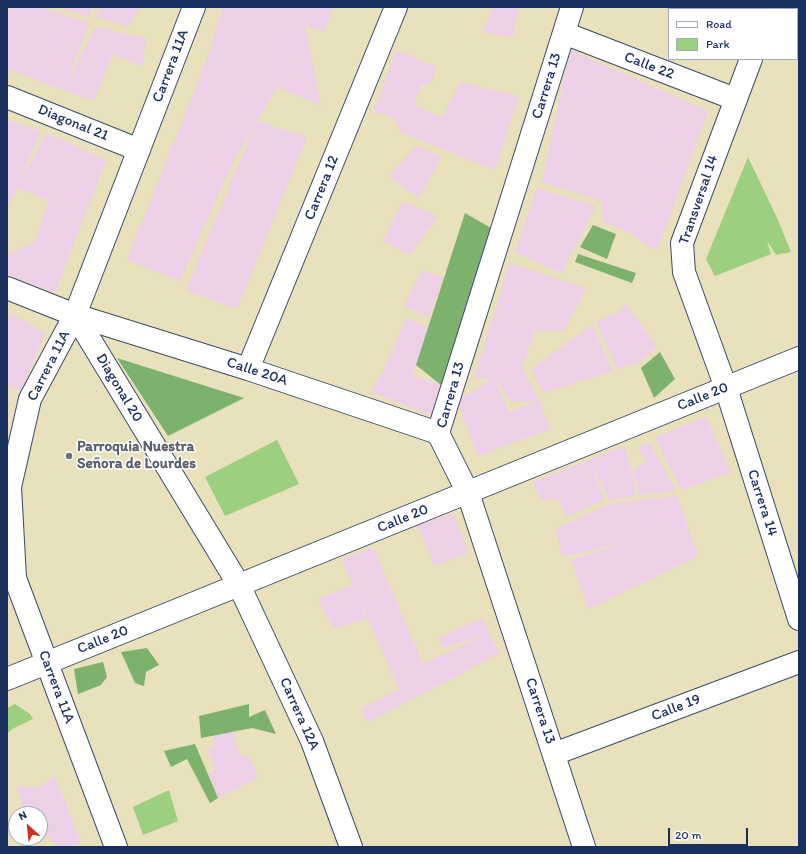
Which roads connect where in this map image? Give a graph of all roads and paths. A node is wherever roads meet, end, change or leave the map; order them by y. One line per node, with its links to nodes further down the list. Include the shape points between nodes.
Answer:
1 (194, 7): 8 (street, Carrera 11A)
2 (396, 7): 12 (street, Carrera 12)
3 (572, 7): 4 (street, Carrera 13)
4 (564, 33): 7 (street, Calle 22); 14 (street, Carrera 13)
5 (751, 60): 7 (street, Transversal 14)
6 (7, 97): 8 (street, Diagonal 21)
7 (735, 99): 13 (street, Transversal 14, via 682,243 684,272)
8 (139, 150): 10 (street, Carrera 11A)
9 (7, 288): 10 (street)
10 (75, 315): 12 (street, Calle 20A); 16 (street, Diagonal 20); 19 (street, Carrera 11A, via 30,399 10,487 15,578)
11 (799, 358): 13 (street, Calle 20)
12 (248, 369): 14 (street, Calle 20A)
13 (726, 388): 15 (street, Calle 20); 17 (street, Carrera 14)
14 (438, 433): 15 (street, Carrera 13)
15 (468, 492): 16 (street, Calle 20); 21 (street, Carrera 13)
16 (239, 585): 19 (street, Calle 20); 23 (street, Carrera 12A, via 312,741)
17 (799, 619)
18 (799, 662): 21 (street, Calle 19)
19 (46, 663): 20 (street, Calle 20); 22 (street, Carrera 11A)
20 (7, 679)
21 (554, 754): 24 (street, Carrera 13)
22 (116, 847)
23 (351, 847)
24 (584, 847)

